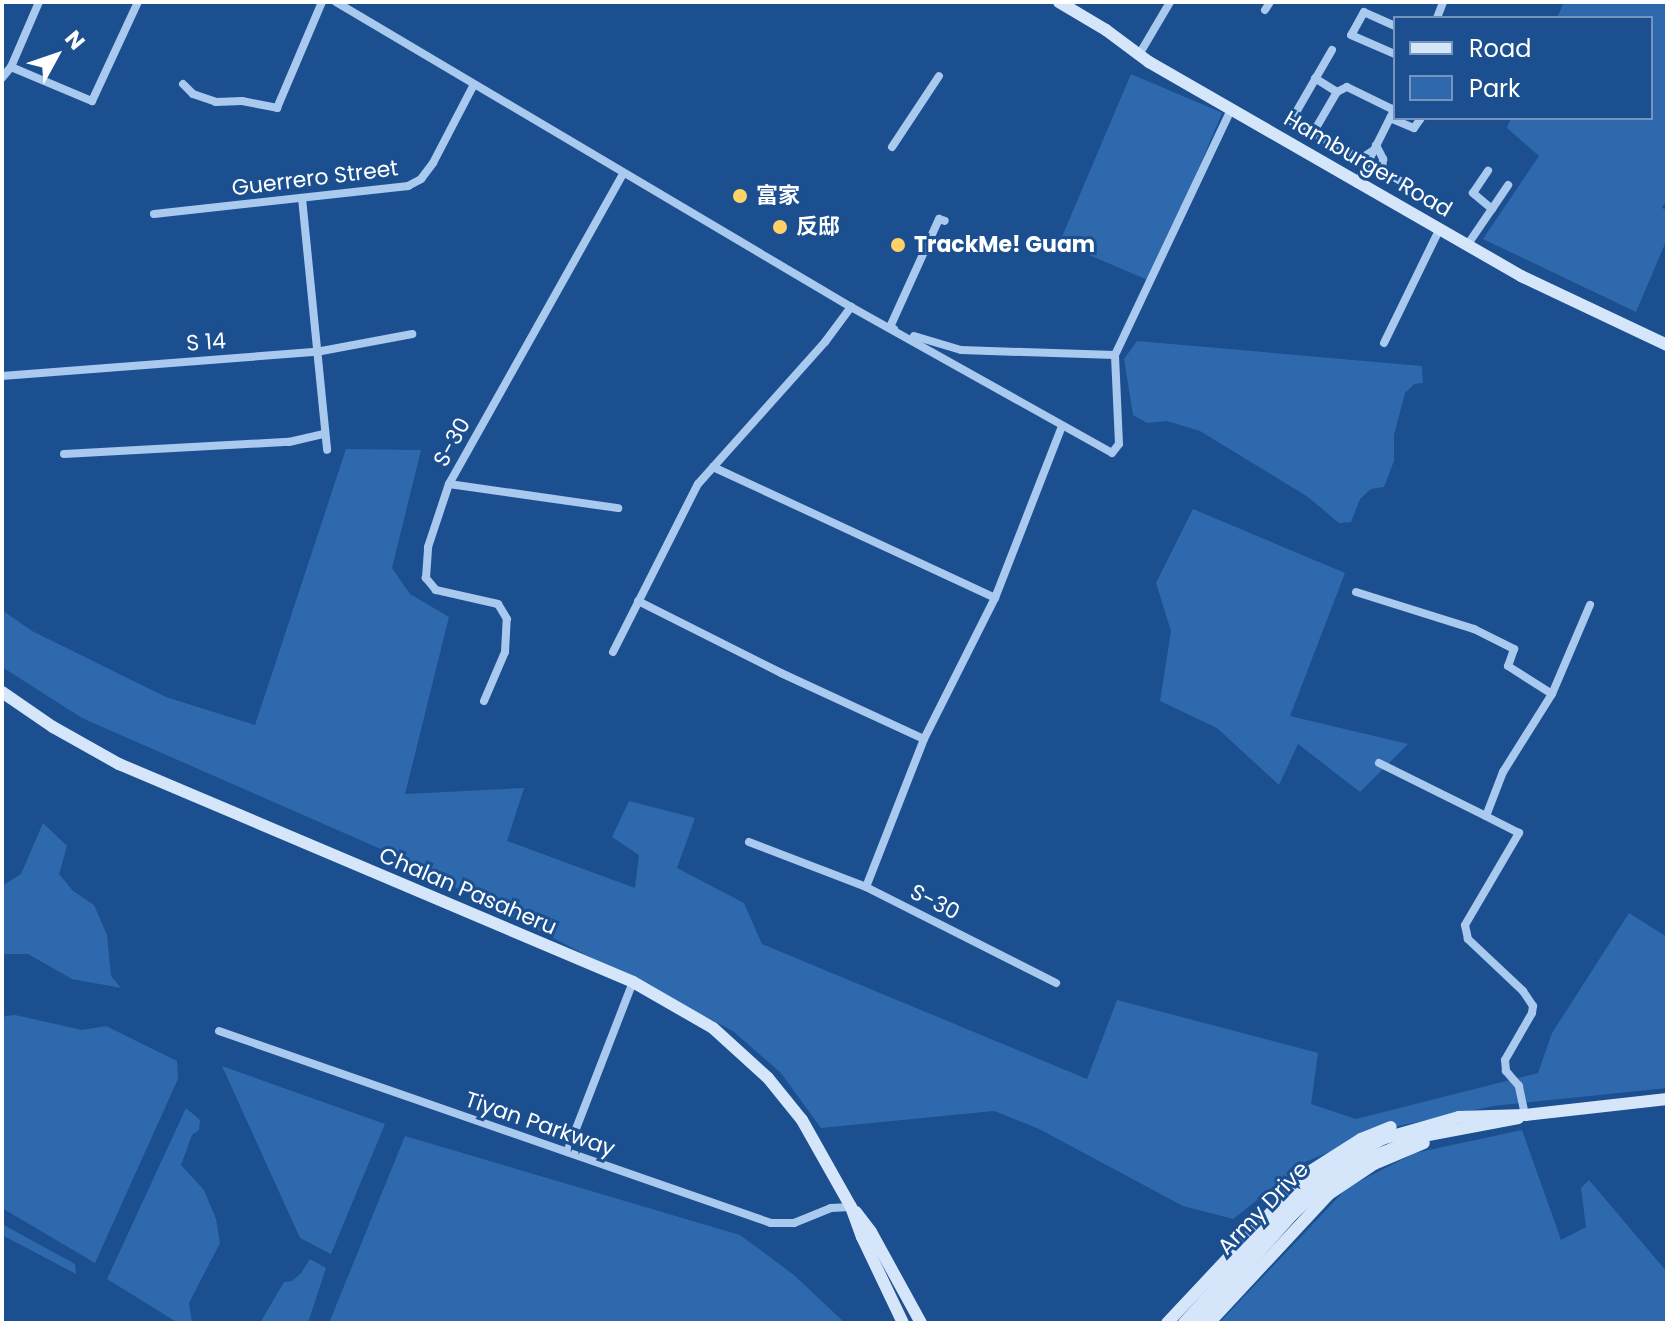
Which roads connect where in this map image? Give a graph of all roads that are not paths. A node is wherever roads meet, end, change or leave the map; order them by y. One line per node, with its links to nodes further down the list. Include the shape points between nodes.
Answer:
1 (39, 2): 11 (street)
2 (138, 2): 11 (street, via 92,101)
3 (322, 2): 15 (street, via 277,108 216,102)
4 (336, 2): 16 (street)
5 (1170, 2): 9 (street)
6 (1062, 3): 9 (main road, Hamburger Road)
7 (1393, 25): 10 (street, via 1364,12 1351,35)
8 (1332, 50): 14 (street)
9 (1140, 53): 18 (main road, Hamburger Road)
10 (1393, 53)
11 (11, 67): 13 (street)
12 (939, 76): 23 (street)
13 (2, 78)
14 (1315, 78): 17 (street); 22 (street, via 1291,121)
15 (183, 84)
16 (473, 86): 26 (street); 30 (street, Guerrero Street, via 421,179 408,186)
17 (1337, 92): 19 (street, via 1347,87); 22 (street)
18 (1231, 110): 28 (main road, Hamburger Road); 42 (street)
19 (1393, 112): 24 (street)
20 (1404, 120): 21 (street, via 1414,128)
21 (1420, 120)
22 (1313, 133): 24 (street, via 1360,159)
23 (892, 147)
24 (1375, 148): 27 (street, via 1383,159 1382,170); 28 (street)
25 (1488, 171): 31 (street, via 1473,193)
26 (623, 174): 36 (street); 49 (street, S-30)
27 (1402, 182)
28 (1357, 184): 34 (main road, Hamburger Road)
29 (1508, 185): 31 (street)
30 (302, 198): 32 (street, Guerrero Street); 41 (street)
31 (1492, 209): 35 (street)
32 (154, 214)
33 (945, 221): 37 (street, via 939,219)
34 (1440, 228): 35 (main road, Hamburger Road); 39 (street)
35 (1468, 244): 40 (main road, Hamburger Road, via 1521,276)
36 (851, 307): 37 (street); 48 (street)
37 (890, 327): 42 (street, via 961,350); 44 (street)
38 (412, 334): 41 (street, S 14)
39 (1384, 343)
40 (1667, 345)
41 (316, 352): 43 (street, S 14); 45 (street)
42 (1115, 355): 44 (street, via 1119,444 1112,453)
43 (2, 376)
44 (1062, 426): 52 (street)
45 (325, 434): 46 (street); 47 (street, via 289,442)
46 (327, 450)
47 (64, 454)
48 (713, 467): 52 (street); 53 (street, via 684,506)
49 (449, 484): 50 (street); 58 (street, S-30, via 428,547 426,578 436,590 498,604 507,619 505,652)
50 (618, 508)
51 (1356, 592): 57 (street, via 1463,625 1514,649 1508,666)
52 (995, 598): 59 (street)
53 (638, 601): 55 (street); 59 (street)
54 (1590, 605): 57 (street)
55 (613, 652)
56 (2, 692): 64 (main road, Chalan Pasaheru, via 119,764)
57 (1552, 694): 61 (street, via 1503,772)
58 (484, 701)
59 (924, 739): 63 (street)
60 (1379, 763): 61 (street)
61 (1486, 816): 68 (street, via 1519,833 1465,931 1533,1006 1505,1060 1506,1071 1519,1086)
62 (749, 842): 63 (street, S-30)
63 (866, 887): 65 (street, S-30)
64 (633, 982): 70 (street); 71 (main road, Chalan Pasaheru, via 695,1016 751,1060 802,1120)
65 (1056, 983)
66 (219, 1031): 70 (street, Tiyan Parkway)
67 (1667, 1099): 68 (main road, Army Drive)
68 (1525, 1115): 69 (main road, Army Drive)
69 (1482, 1120): 74 (main road, via 1438,1115 1398,1124 1326,1159 1294,1186); 75 (main road, Army Drive, via 1439,1121 1391,1135 1332,1167 1285,1209); 76 (main road, Army Drive, via 1396,1144 1339,1174 1292,1215); 77 (main road, via 1343,1182 1307,1214)
70 (567, 1152): 71 (street, Tiyan Parkway, via 771,1223 794,1223 831,1208)
71 (851, 1207): 72 (main road, Chalan Pasaheru); 73 (main road, Chalan Pasaheru, via 871,1232)
72 (903, 1323)
73 (921, 1323)
74 (1167, 1323)
75 (1184, 1323)
76 (1196, 1323)
77 (1209, 1323)

